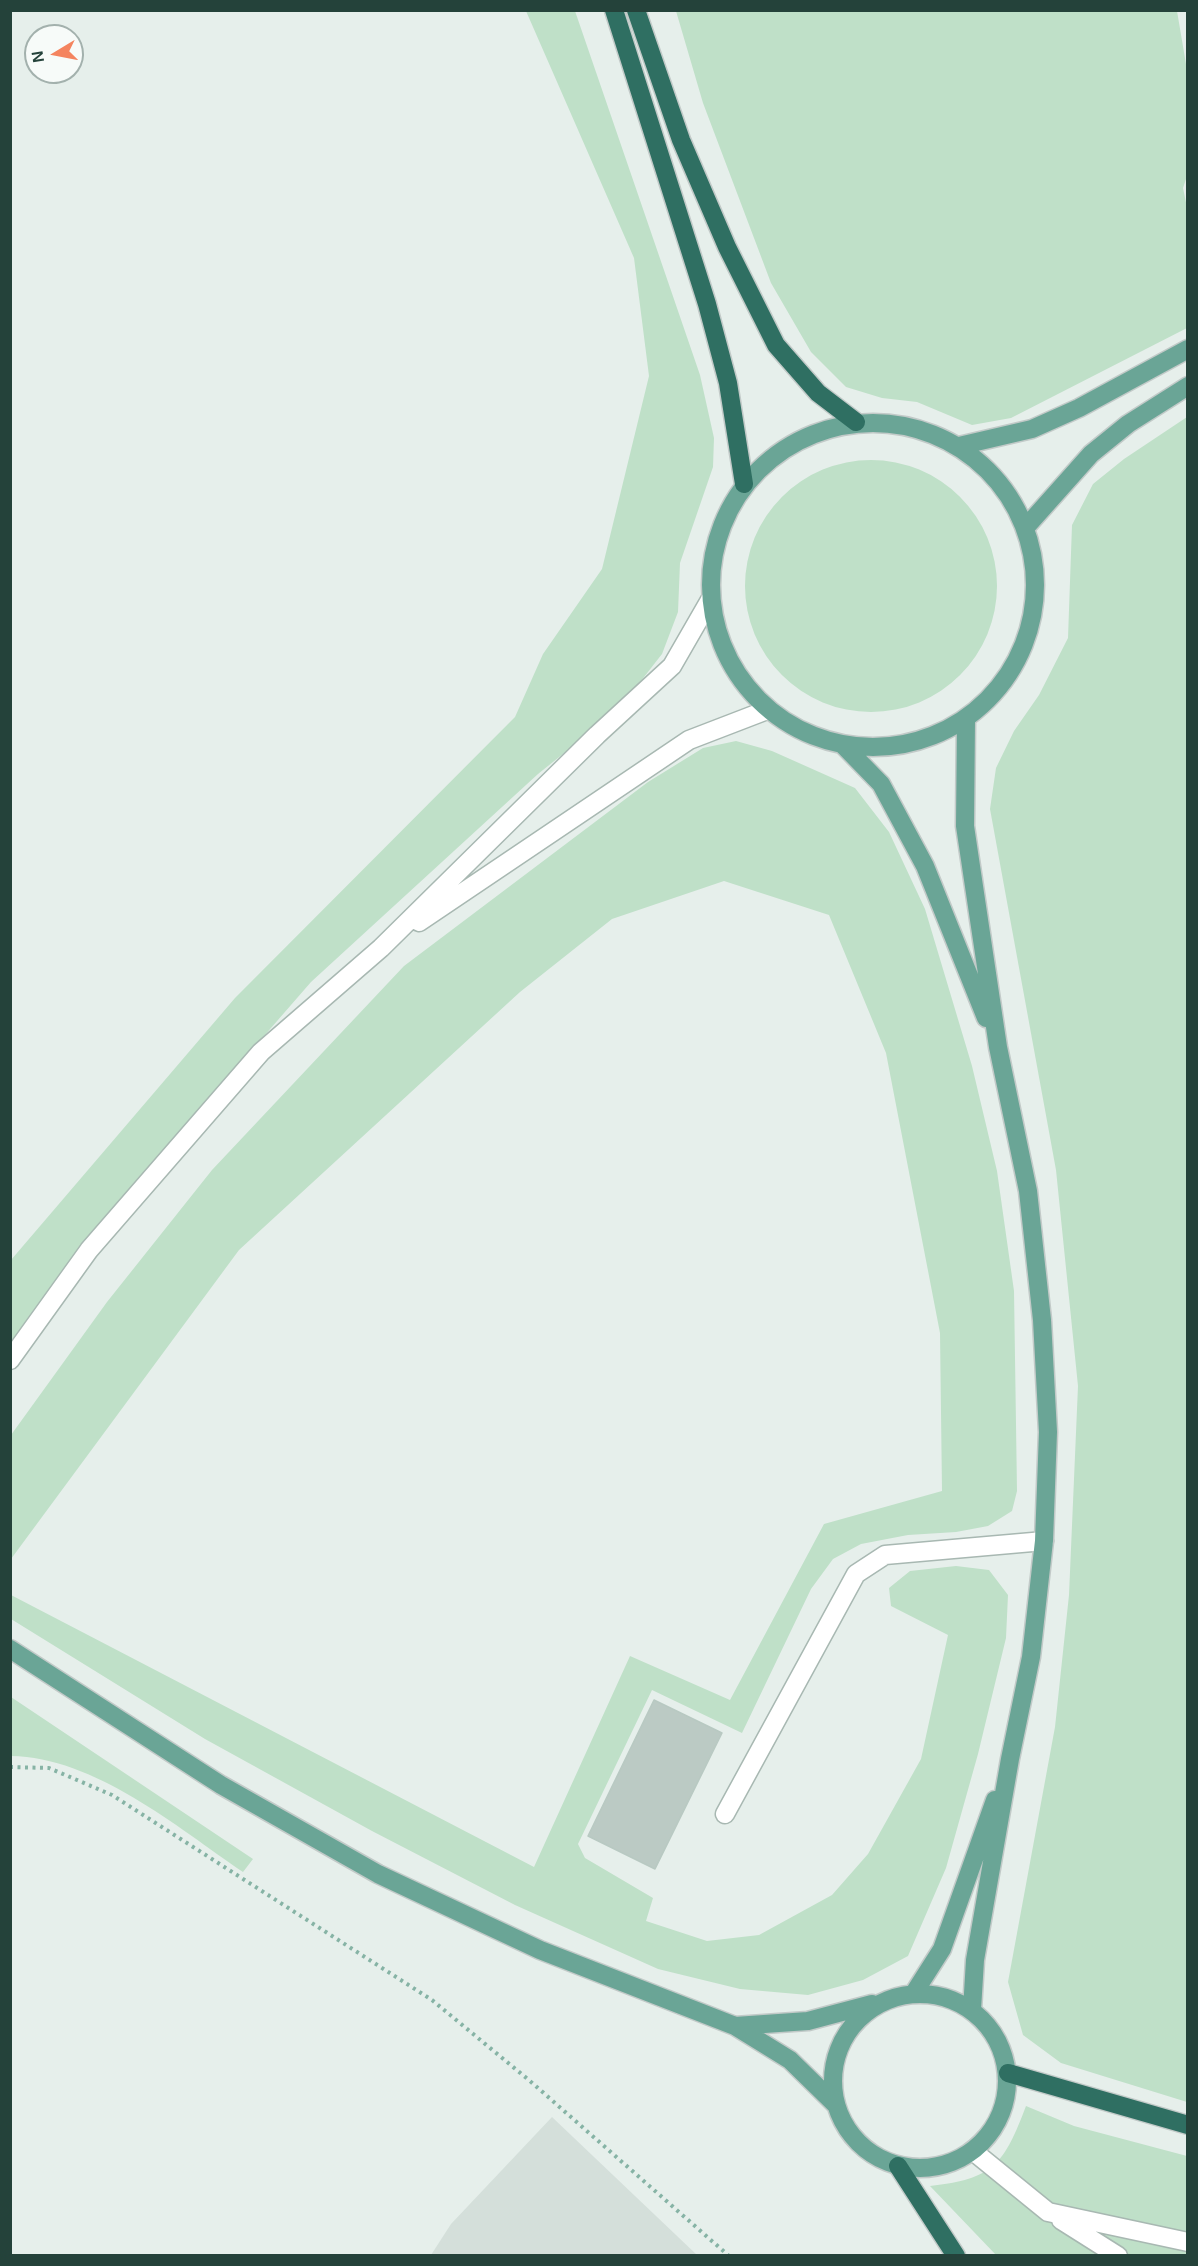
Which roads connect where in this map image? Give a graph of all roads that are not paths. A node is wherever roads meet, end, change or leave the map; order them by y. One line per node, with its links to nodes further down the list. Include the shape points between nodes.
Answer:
1 (614, 10): 7 (highway, via 707,304 728,383)
2 (636, 10): 5 (highway, via 681,140 727,247 776,345 818,393)
3 (1188, 349): 6 (main road, via 1038,426)
4 (1188, 386): 8 (main road, via 1128,424 1091,454)
5 (856, 422): 6 (main road, via 909,426); 7 (main road, via 814,432 776,453)
6 (958, 446): 8 (main road, via 999,481)
7 (744, 484): 9 (main road, via 723,520 712,559)
8 (1026, 527): 11 (main road, via 1036,580 1029,634 1005,682)
9 (710, 600): 10 (main road, via 716,631 728,661); 13 (street, via 672,666)
10 (768, 710): 12 (main road, via 803,733); 13 (street, via 689,740)
11 (966, 720): 12 (main road, via 928,739 886,748); 14 (main road, via 965,825)
12 (844, 746): 14 (main road, via 881,784 925,866)
13 (381, 948): 15 (street, via 261,1052 89,1250)
14 (998, 1047): 16 (main road, via 1028,1191 1042,1320 1048,1432)
15 (10, 1360)
16 (1044, 1541): 18 (main road, via 1031,1657); 19 (street, via 885,1555 856,1574)
17 (10, 1649): 23 (main road, via 221,1785 378,1874 540,1950)
18 (1010, 1759): 20 (main road, via 942,1949); 22 (main road, via 975,1960)
19 (725, 1814)
20 (914, 1993): 21 (main road); 22 (main road, via 934,1994)
21 (884, 2001): 23 (main road, via 808,2021); 25 (main road, via 863,2014 847,2032 836,2055)
22 (972, 2010): 24 (main road, via 990,2027 1002,2049)
23 (735, 2026): 25 (main road, via 790,2060)
24 (1008, 2073): 26 (highway); 27 (main road, via 1005,2103 993,2130)
25 (835, 2104): 28 (main road, via 858,2143)
26 (1188, 2125)
27 (973, 2151): 28 (main road, via 946,2165 922,2169); 29 (street)
28 (898, 2166): 31 (highway)
29 (1048, 2212): 30 (street); 32 (street)
30 (1188, 2242)
31 (956, 2256)
32 (1118, 2256)

